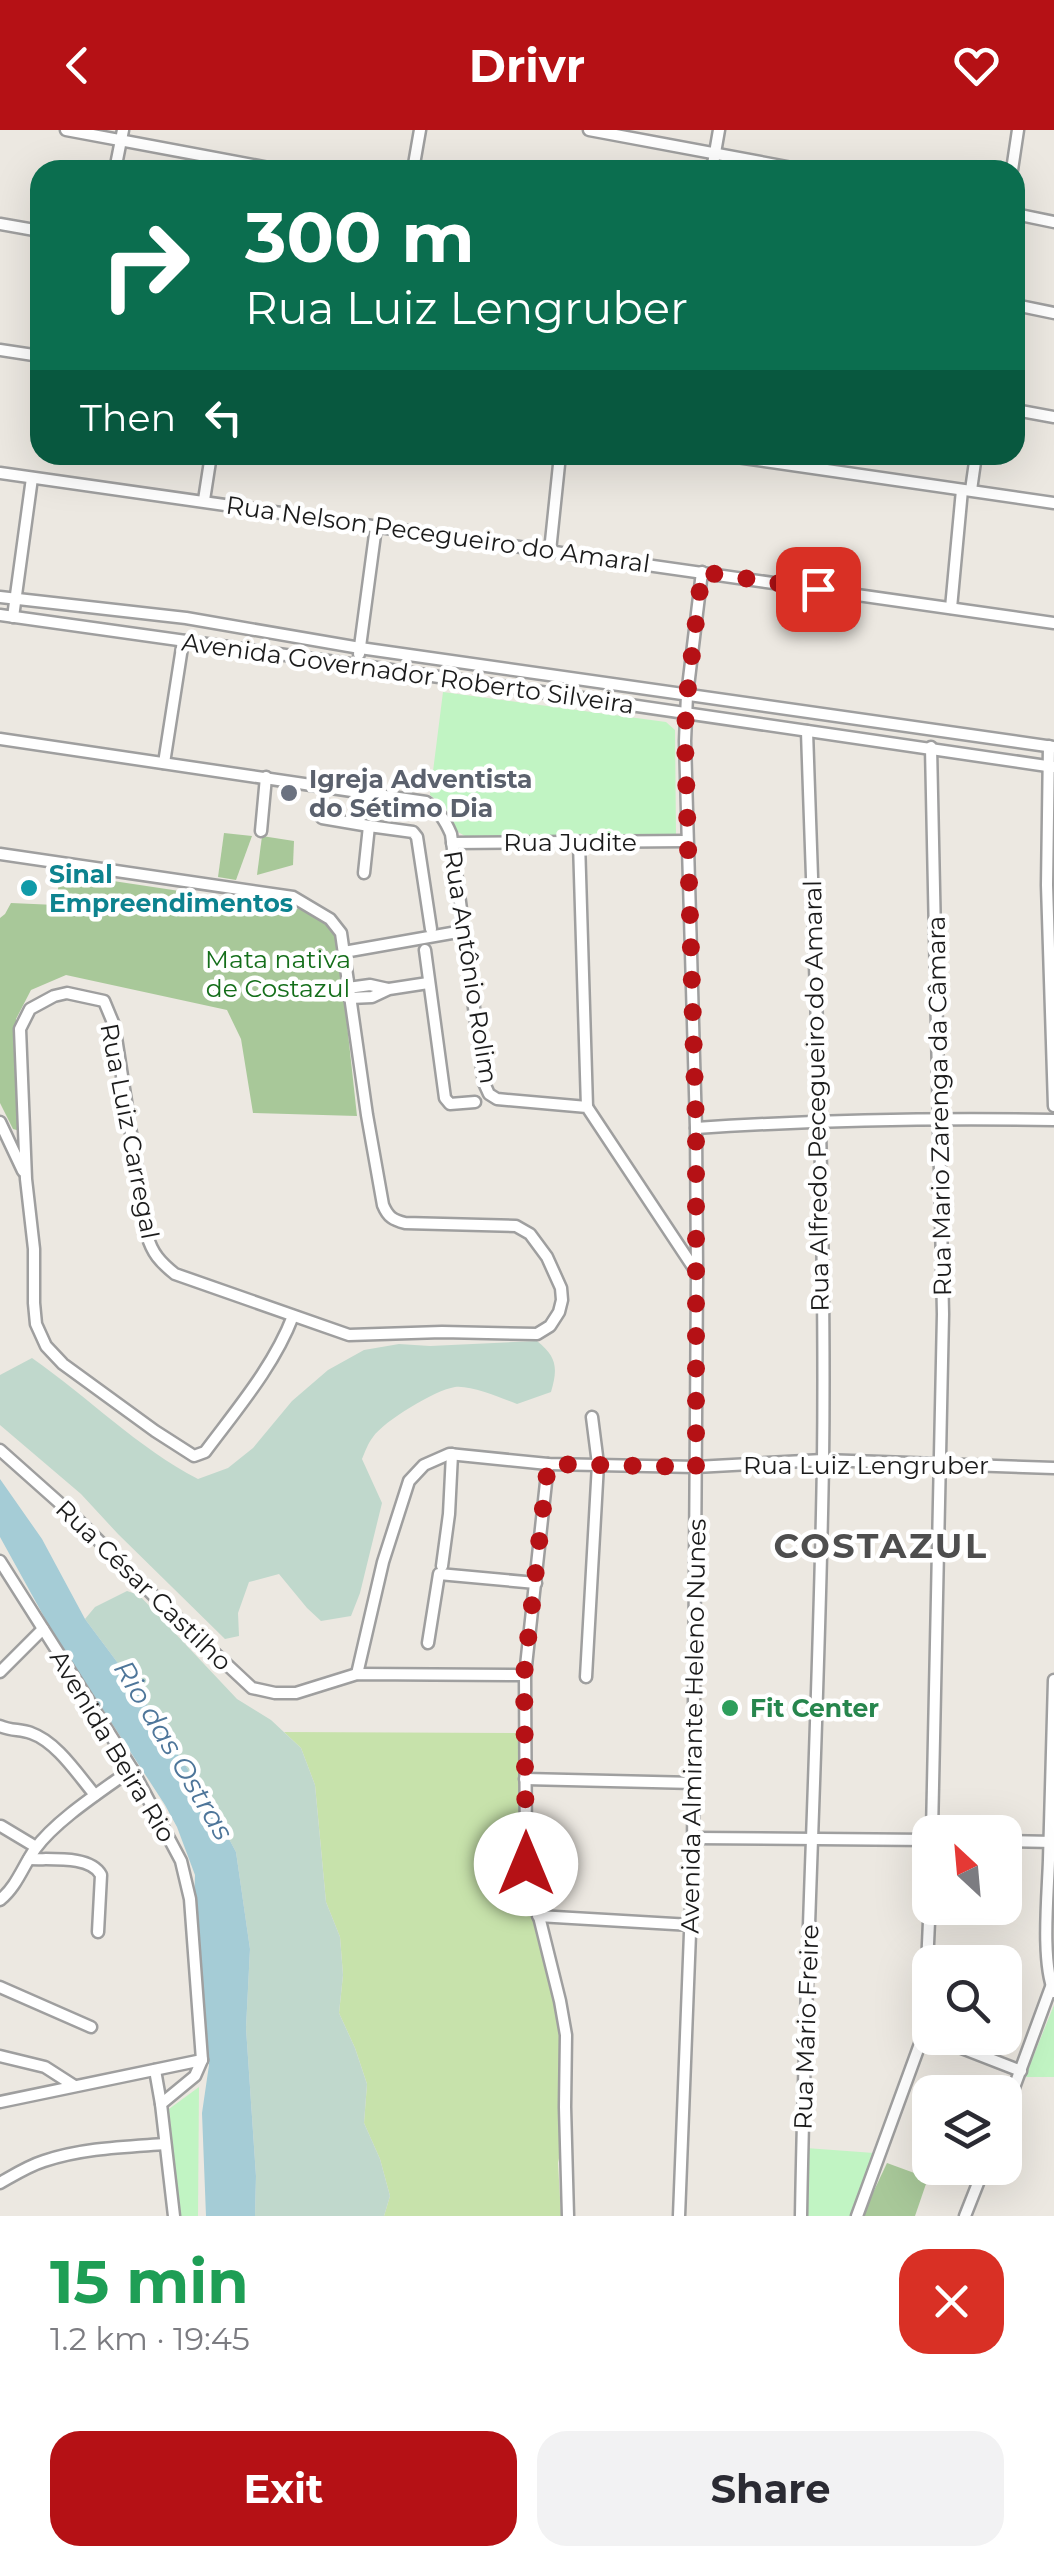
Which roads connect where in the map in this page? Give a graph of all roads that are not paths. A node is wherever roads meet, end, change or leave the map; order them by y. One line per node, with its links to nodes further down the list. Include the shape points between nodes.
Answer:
1 (66, 130): 6 (street)
2 (420, 130): 10 (street)
3 (589, 130): 7 (street)
4 (719, 130): 7 (street)
5 (1018, 130): 13 (street)
6 (122, 134): 8 (street); 9 (street)
7 (715, 154): 11 (street); 12 (street)
8 (117, 160)
9 (236, 160)
10 (415, 160)
11 (714, 160)
12 (748, 160)
13 (1014, 160)
14 (1025, 216): 15 (street)
15 (1054, 222)
16 (0, 224): 17 (street)
17 (30, 228)
18 (1025, 308): 19 (street)
19 (1054, 313)
20 (0, 350): 21 (street)
21 (30, 354)
22 (1025, 412): 23 (street)
23 (1054, 417)
24 (209, 465): 31 (street)
25 (559, 465): 34 (street)
26 (792, 465): 30 (street)
27 (973, 465): 30 (street)
28 (0, 473): 29 (street, Rua Nelson Pecegueiro do Amaral)
29 (32, 478): 31 (street, Rua Nelson Pecegueiro do Amaral); 37 (street)
30 (966, 490): 32 (street); 38 (street)
31 (204, 500): 33 (street, Rua Nelson Pecegueiro do Amaral)
32 (1054, 502)
33 (376, 527): 34 (street, Rua Nelson Pecegueiro do Amaral); 42 (street)
34 (550, 551): 35 (street, Rua Nelson Pecegueiro do Amaral)
35 (702, 572): 38 (street, Rua Nelson Pecegueiro do Amaral); 44 (street, Avenida Almirante Heleno Nunes)
36 (0, 596): 37 (street, Avenida Governador Roberto Silveira)
37 (15, 598): 39 (street); 42 (street, Avenida Governador Roberto Silveira)
38 (950, 608): 40 (street, Rua Nelson Pecegueiro do Amaral)
39 (6, 616): 41 (street, Avenida Governador Roberto Silveira)
40 (1054, 622)
41 (183, 640): 43 (street, Avenida Governador Roberto Silveira); 50 (street)
42 (360, 648): 43 (street); 44 (street, Avenida Governador Roberto Silveira)
43 (357, 664): 45 (street, Avenida Governador Roberto Silveira)
44 (687, 695): 45 (street, Avenida Almirante Heleno Nunes); 49 (street, Avenida Governador Roberto Silveira)
45 (686, 712): 46 (street, Avenida Governador Roberto Silveira); 56 (street, Avenida Almirante Heleno Nunes)
46 (806, 731): 48 (street, Avenida Governador Roberto Silveira); 71 (street, Rua Alfredo Pecegueiro do Amaral)
47 (0, 740): 50 (street, Rua Antônio Rolim)
48 (930, 747): 51 (street, Avenida Governador Roberto Silveira); 70 (street, Rua Mario Zarenga da Câmara)
49 (1051, 747): 51 (street)
50 (164, 762): 52 (street, Rua Antônio Rolim)
51 (1051, 766): 68 (street, via 1047,885)
52 (266, 777): 55 (street); 58 (street, Rua Antônio Rolim, via 426,802 444,819)
53 (322, 818): 54 (street)
54 (369, 826): 60 (street); 61 (street, via 417,837)
55 (261, 831)
56 (687, 841): 57 (street, Rua Judite); 74 (street, Avenida Almirante Heleno Nunes)
57 (579, 842): 58 (street, Rua Judite); 69 (street)
58 (452, 843): 62 (street, Rua Antônio Rolim)
59 (0, 854): 64 (street, via 292,897 330,919)
60 (364, 873)
61 (431, 928)
62 (462, 931): 64 (street); 69 (street, Rua Antônio Rolim, via 489,1094)
63 (425, 950): 65 (street)
64 (344, 952): 66 (street)
65 (428, 983): 66 (street, via 372,996); 67 (street, via 445,1098 450,1104)
66 (349, 993): 77 (street, via 387,1214 405,1224 516,1226 547,1257 562,1300 550,1326 536,1334 348,1335)
67 (476, 1102)
68 (1054, 1106)
69 (587, 1108): 76 (street)
70 (940, 1118): 71 (street); 72 (street); 84 (street, Rua Mario Zarenga da Câmara)
71 (820, 1120): 74 (street); 81 (street, Rua Alfredo Pecegueiro do Amaral)
72 (1054, 1120)
73 (0, 1122): 75 (street)
74 (696, 1128): 76 (street, Avenida Almirante Heleno Nunes)
75 (26, 1179): 77 (street, via 36,1324 46,1346 194,1456 206,1452 243,1402); 77 (street, Rua Luiz Carregal, via 20,1028 30,1009 54,996 68,992 104,1001 158,1262)
76 (698, 1274): 85 (street, Avenida Almirante Heleno Nunes)
77 (293, 1316)
78 (592, 1417): 83 (street)
79 (0, 1450): 93 (street, Rua César Castilho, via 252,1688 296,1693)
80 (452, 1454): 82 (street, Rua Luiz Lengruber); 88 (street); 93 (street, via 424,1465 410,1482)
81 (823, 1460): 84 (street, Rua Luiz Lengruber); 85 (street, Rua Luiz Lengruber); 105 (street, Rua Alfredo Pecegueiro do Amaral)
82 (548, 1464): 83 (street, Rua Luiz Lengruber); 89 (street)
83 (598, 1464): 85 (street, Rua Luiz Lengruber); 95 (street)
84 (940, 1464): 86 (street, Rua Luiz Lengruber); 102 (street, Rua Mario Zarenga da Câmara)
85 (696, 1467): 100 (street, Avenida Almirante Heleno Nunes)
86 (1054, 1468)
87 (0, 1561): 90 (street, Avenida Beira Rio)
88 (442, 1566)
89 (536, 1583): 91 (street, via 439,1574); 94 (street)
90 (42, 1629): 92 (street); 98 (street, Avenida Beira Rio)
91 (428, 1643)
92 (0, 1672)
93 (358, 1674): 94 (street, Rua César Castilho)
94 (524, 1675): 99 (street)
95 (586, 1677)
96 (1054, 1680): 108 (street)
97 (0, 1726): 101 (street, via 36,1734)
98 (132, 1769): 101 (street); 121 (street, Avenida Beira Rio, via 181,1861)
99 (526, 1779): 100 (street); 112 (street, via 526,1864)
100 (694, 1783): 104 (street, Avenida Almirante Heleno Nunes)
101 (96, 1795): 109 (street)
102 (932, 1815)
103 (1, 1826): 109 (street)
104 (694, 1838): 105 (street); 113 (street, Avenida Almirante Heleno Nunes)
105 (812, 1838): 106 (street); 134 (street, Rua Mário Freire)
106 (912, 1840)
107 (1022, 1842): 108 (street)
108 (1052, 1842): 116 (street, via 1047,1918)
109 (36, 1847): 110 (street)
110 (29, 1859): 111 (street); 114 (street, via 98,1868)
111 (0, 1900)
112 (538, 1916): 113 (street); 132 (street, via 566,2035)
113 (691, 1924): 133 (street, Avenida Almirante Heleno Nunes)
114 (98, 1932)
115 (0, 1987): 117 (street)
116 (1053, 1989): 123 (street)
117 (91, 2028)
118 (922, 2055): 135 (street)
119 (980, 2055): 123 (street)
120 (0, 2056): 125 (street, via 45,2067)
121 (202, 2060): 122 (street); 127 (street, via 195,2076)
122 (156, 2070): 125 (street); 127 (street)
123 (1020, 2071): 124 (street)
124 (1019, 2075)
125 (73, 2085): 126 (street)
126 (0, 2102)
127 (161, 2104): 128 (street)
128 (165, 2144): 129 (street, via 72,2154); 131 (street)
129 (0, 2182)
130 (977, 2185): 136 (street)
131 (174, 2216)
132 (568, 2216)
133 (679, 2216)
134 (802, 2216)
135 (857, 2216)
136 (965, 2216)

